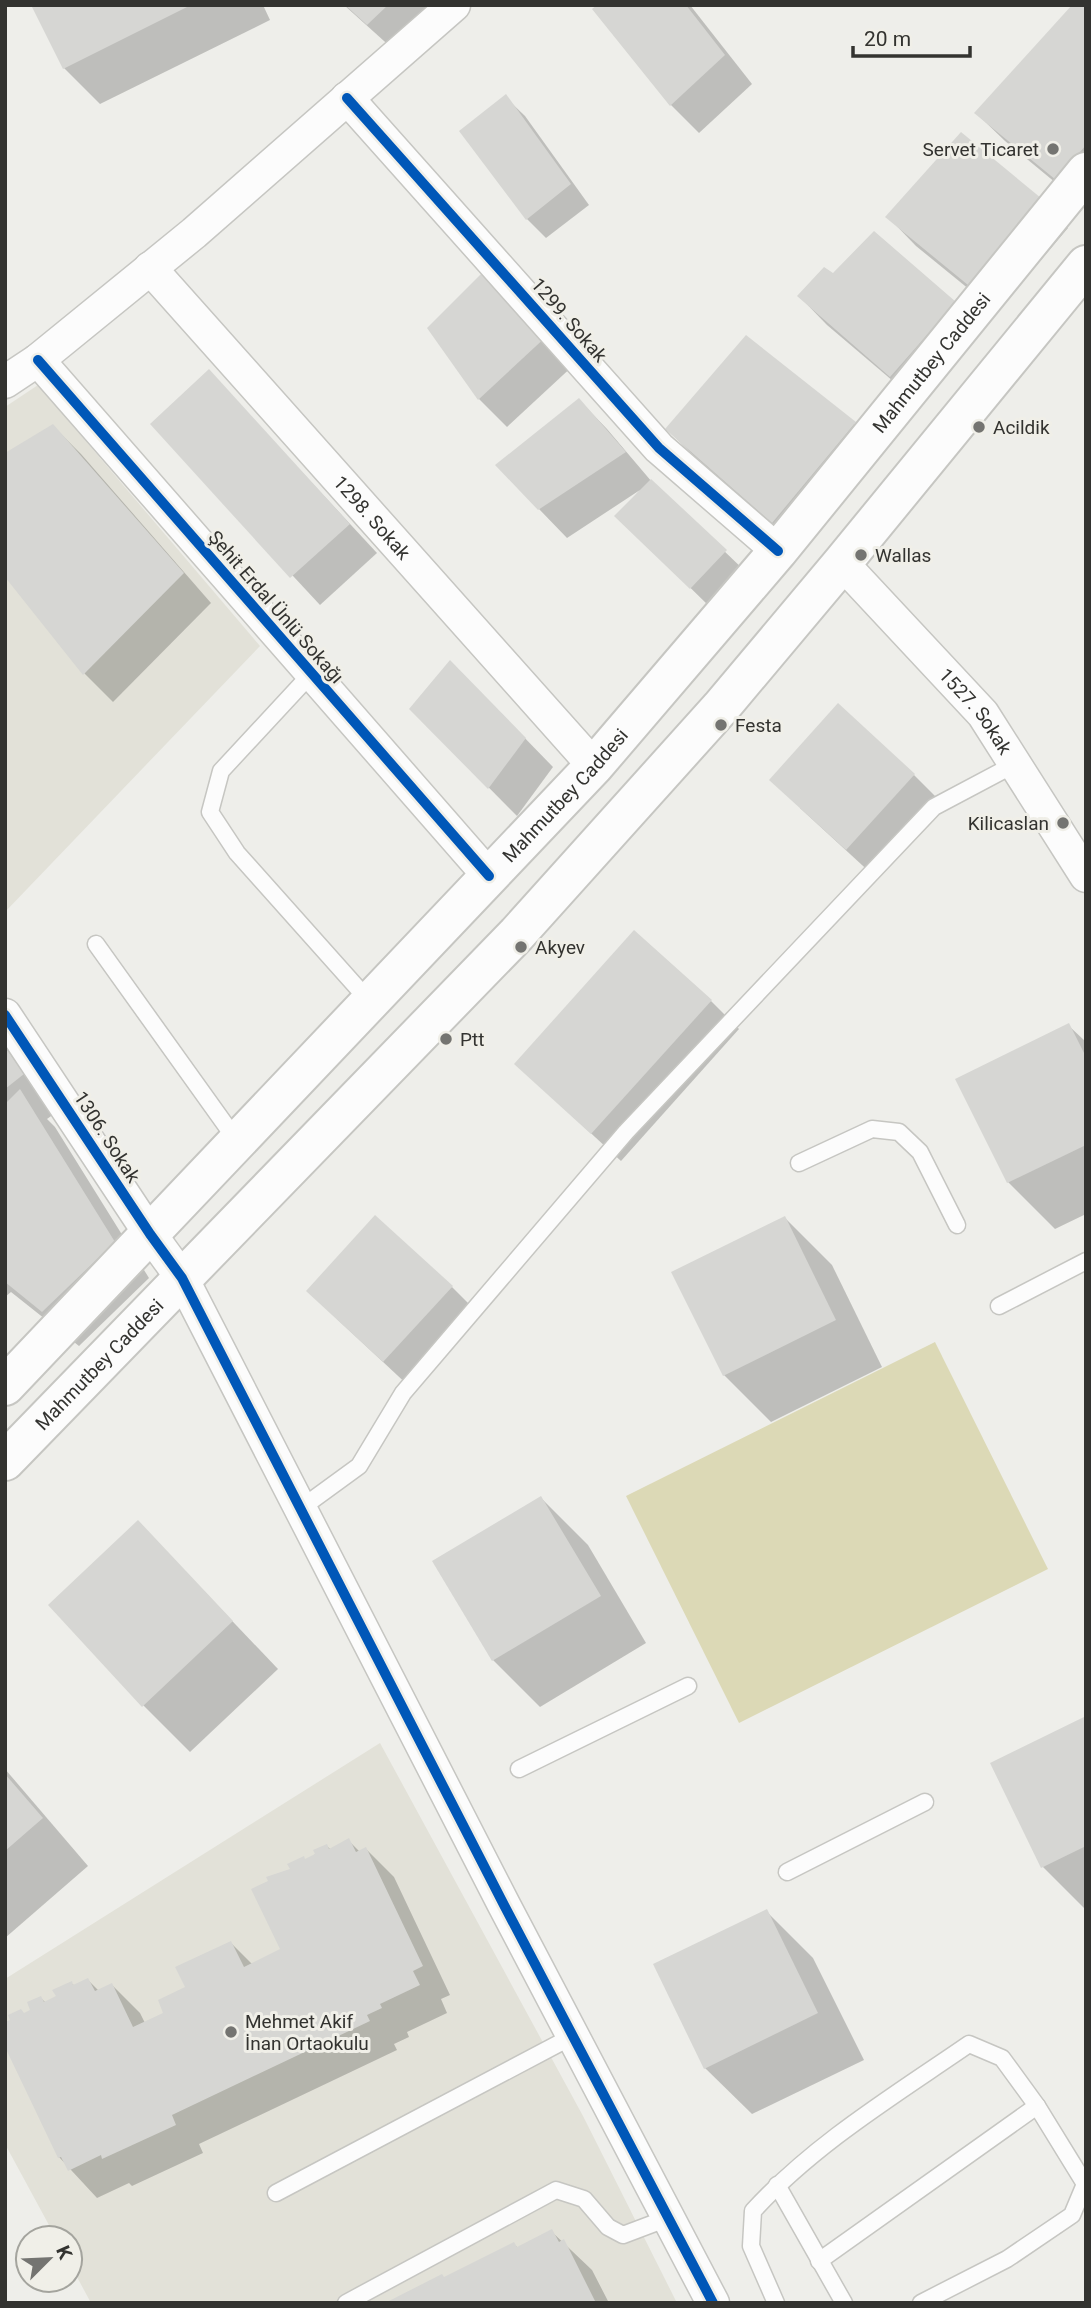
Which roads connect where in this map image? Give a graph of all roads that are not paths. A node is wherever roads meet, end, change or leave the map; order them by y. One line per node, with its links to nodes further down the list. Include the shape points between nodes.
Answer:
1 (454, 5): 2 (street)
2 (348, 98): 5 (street); 8 (street, 1299. Sokak, via 659,448)
3 (1086, 172): 8 (main road, Mahmutbey Caddesi)
4 (1086, 265): 9 (main road, Mahmutbey Caddesi)
5 (150, 268): 6 (street); 12 (street, 1298. Sokak)
6 (38, 360): 7 (street); 10 (street, Şehit Erdal Ünlü Sokağı)
7 (5, 382)
8 (778, 551): 12 (main road, Mahmutbey Caddesi)
9 (842, 563): 11 (street, 1527. Sokak, via 983,714); 23 (main road, Mahmutbey Caddesi, via 722,706 517,934)
10 (311, 674): 13 (street, Şehit Erdal Ünlü Sokağı); 16 (lane, via 221,771 210,812 237,853)
11 (1015, 764): 14 (street, 1527. Sokak); 27 (lane, via 934,807 626,1132 403,1393 359,1466)
12 (594, 766): 13 (main road, Mahmutbey Caddesi)
13 (489, 876): 16 (main road, Mahmutbey Caddesi)
14 (1086, 876)
15 (96, 944): 18 (lane)
16 (370, 1002): 18 (main road, Mahmutbey Caddesi)
17 (5, 1015): 21 (street, 1306. Sokak)
18 (237, 1141): 21 (main road, Mahmutbey Caddesi)
19 (799, 1163): 20 (lane, via 872,1129 899,1132 920,1152)
20 (957, 1225)
21 (150, 1234): 23 (street, 1306. Sokak); 25 (main road, Mahmutbey Caddesi)
22 (1086, 1261): 24 (lane)
23 (182, 1278): 26 (main road, Mahmutbey Caddesi); 27 (street, 1306. Sokak)
24 (999, 1306)
25 (5, 1386)
26 (5, 1461)
27 (300, 1509): 32 (street, 1306. Sokak)
28 (688, 1686): 29 (lane)
29 (519, 1769)
30 (925, 1802): 31 (lane)
31 (787, 1872)
32 (573, 2036): 35 (lane); 36 (street, 1306. Sokak)
33 (1037, 2106): 34 (lane, via 1002,2057 969,2044); 37 (lane); 42 (lane, via 1085,2184 1072,2215 1007,2259)
34 (776, 2185): 37 (lane); 40 (lane, via 753,2211 751,2246)
35 (276, 2193)
36 (668, 2218): 38 (lane, via 623,2235 608,2227 584,2199 556,2190); 39 (street, 1306. Sokak)
37 (819, 2261): 41 (lane)
38 (346, 2303)
39 (713, 2303)
40 (776, 2303)
41 (844, 2303)
42 (921, 2303)

